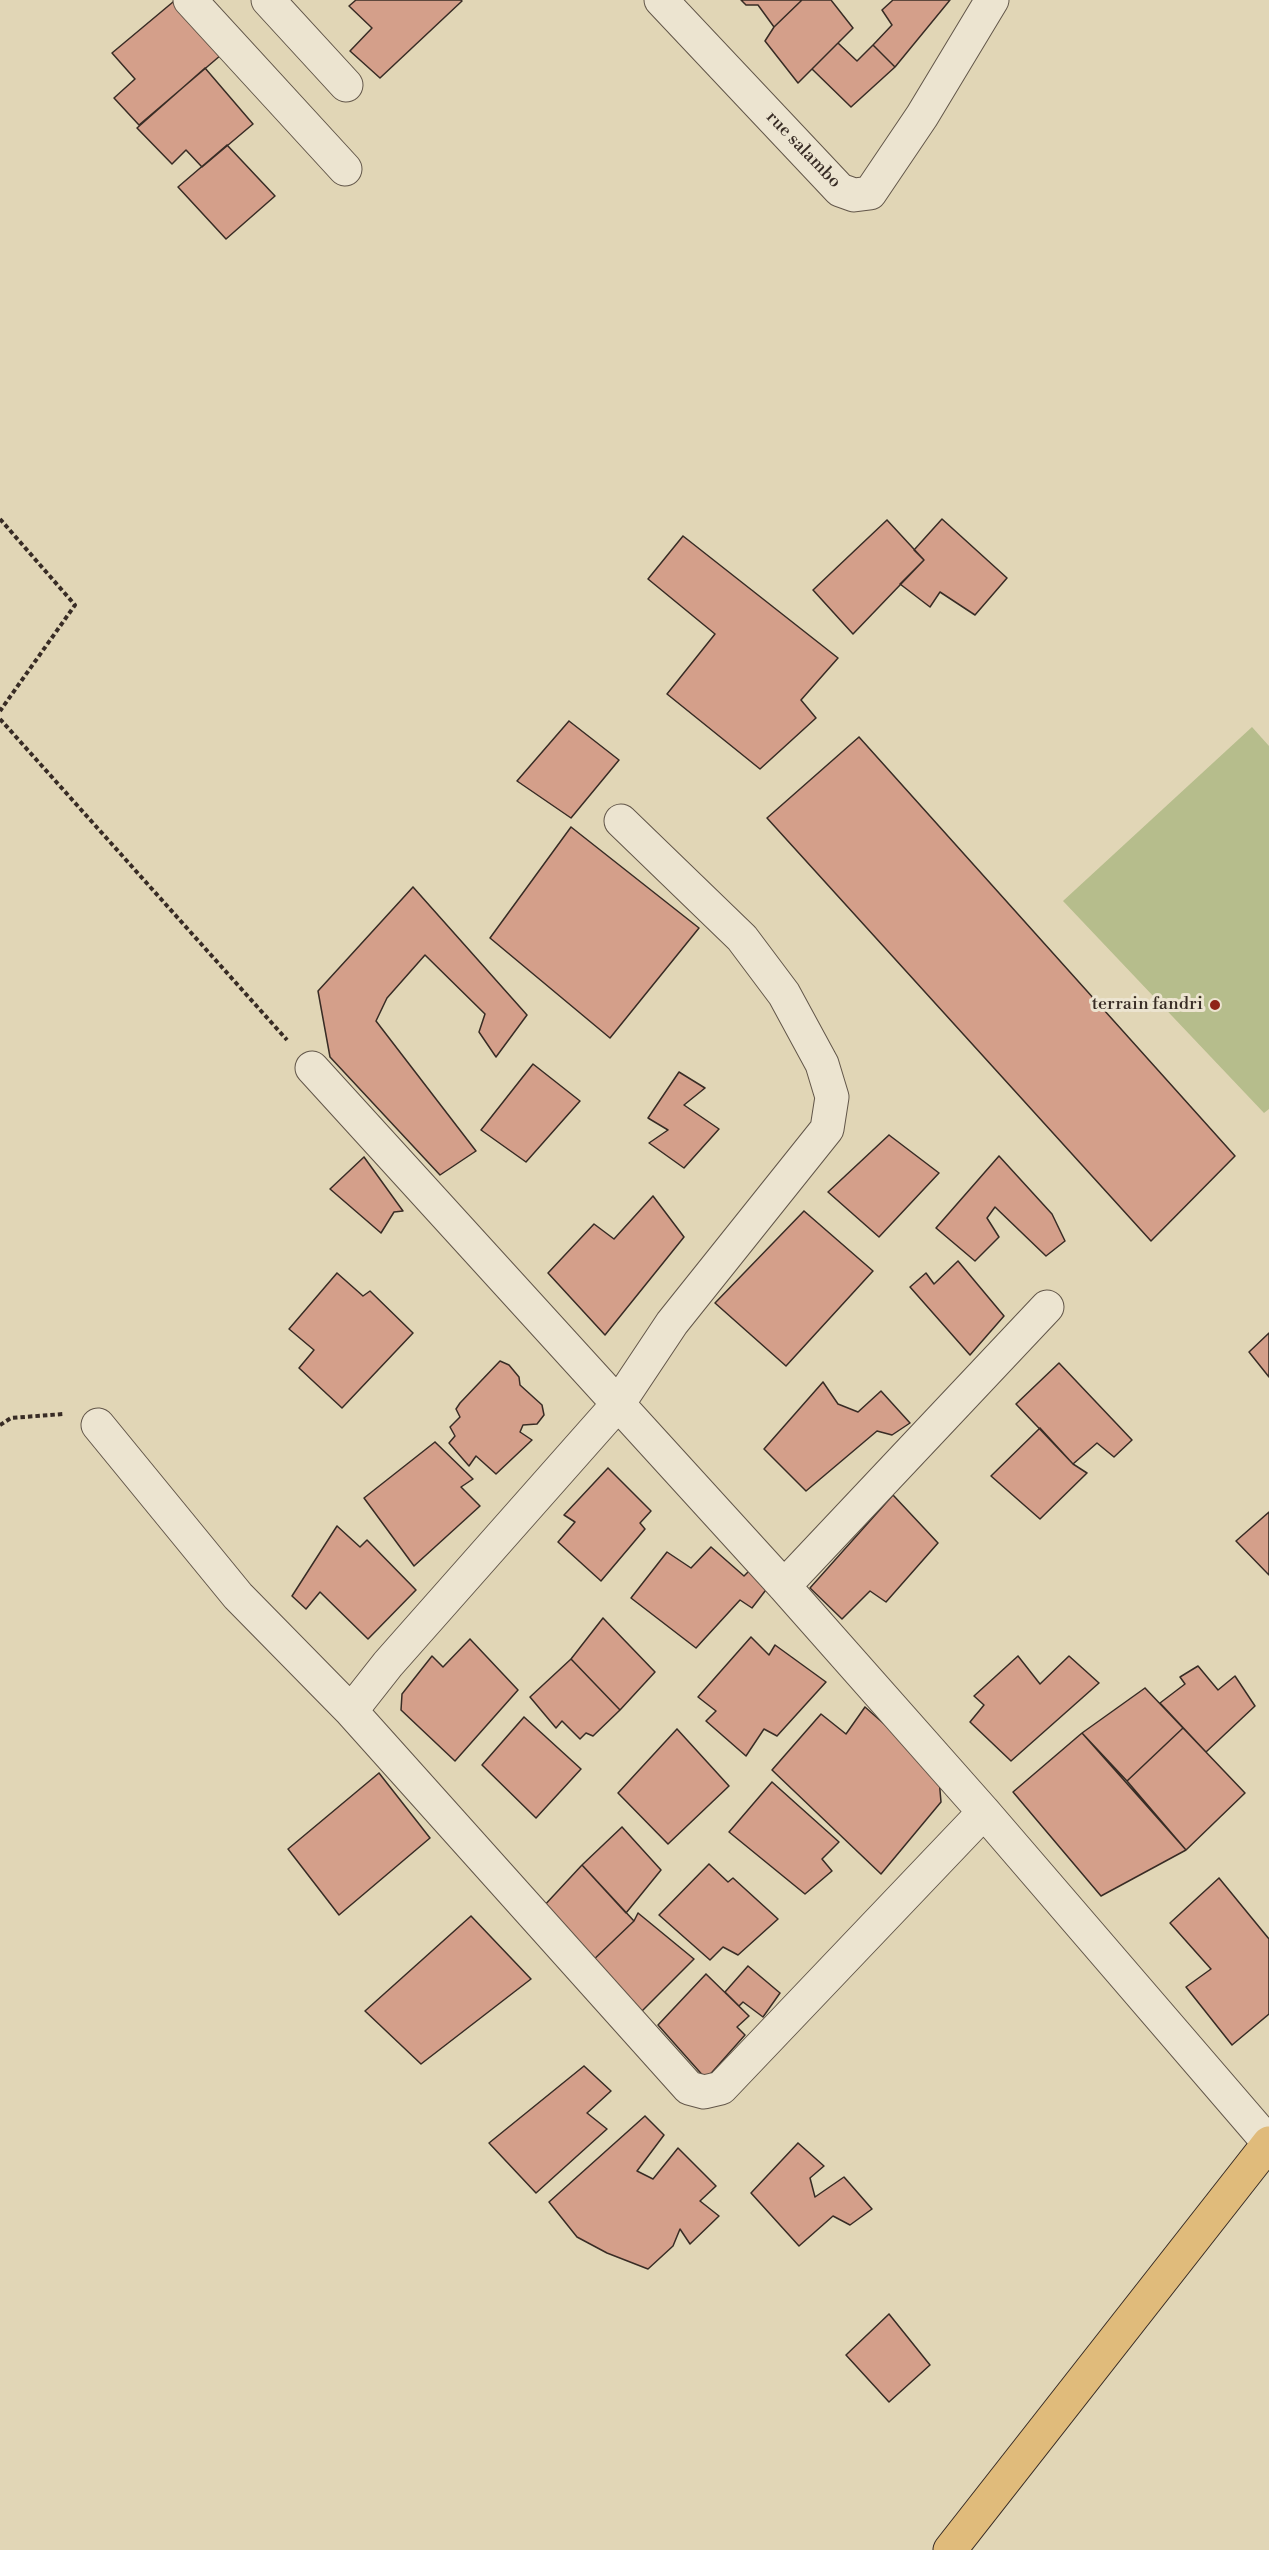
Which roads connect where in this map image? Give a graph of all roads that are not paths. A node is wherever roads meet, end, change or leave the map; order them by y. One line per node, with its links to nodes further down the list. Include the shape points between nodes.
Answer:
1 (190, 0): 6 (street)
2 (268, 0): 5 (street)
3 (661, 0): 4 (street, rue salambo, via 840,190 854,195 870,193)
4 (992, 0)
5 (346, 86)
6 (345, 169)
7 (621, 821): 10 (street, via 742,938 784,994 822,1064 832,1097 827,1129 672,1323)
8 (312, 1068): 10 (street)
9 (1047, 1307): 12 (street)
10 (618, 1404): 12 (street); 13 (street)
11 (98, 1425): 13 (street, via 238,1596)
12 (784, 1586): 14 (street)
13 (351, 1712): 14 (street, via 689,2088 704,2092 721,2088)
14 (984, 1812): 15 (street)
15 (1269, 2143): 16 (main road)
16 (950, 2550)

